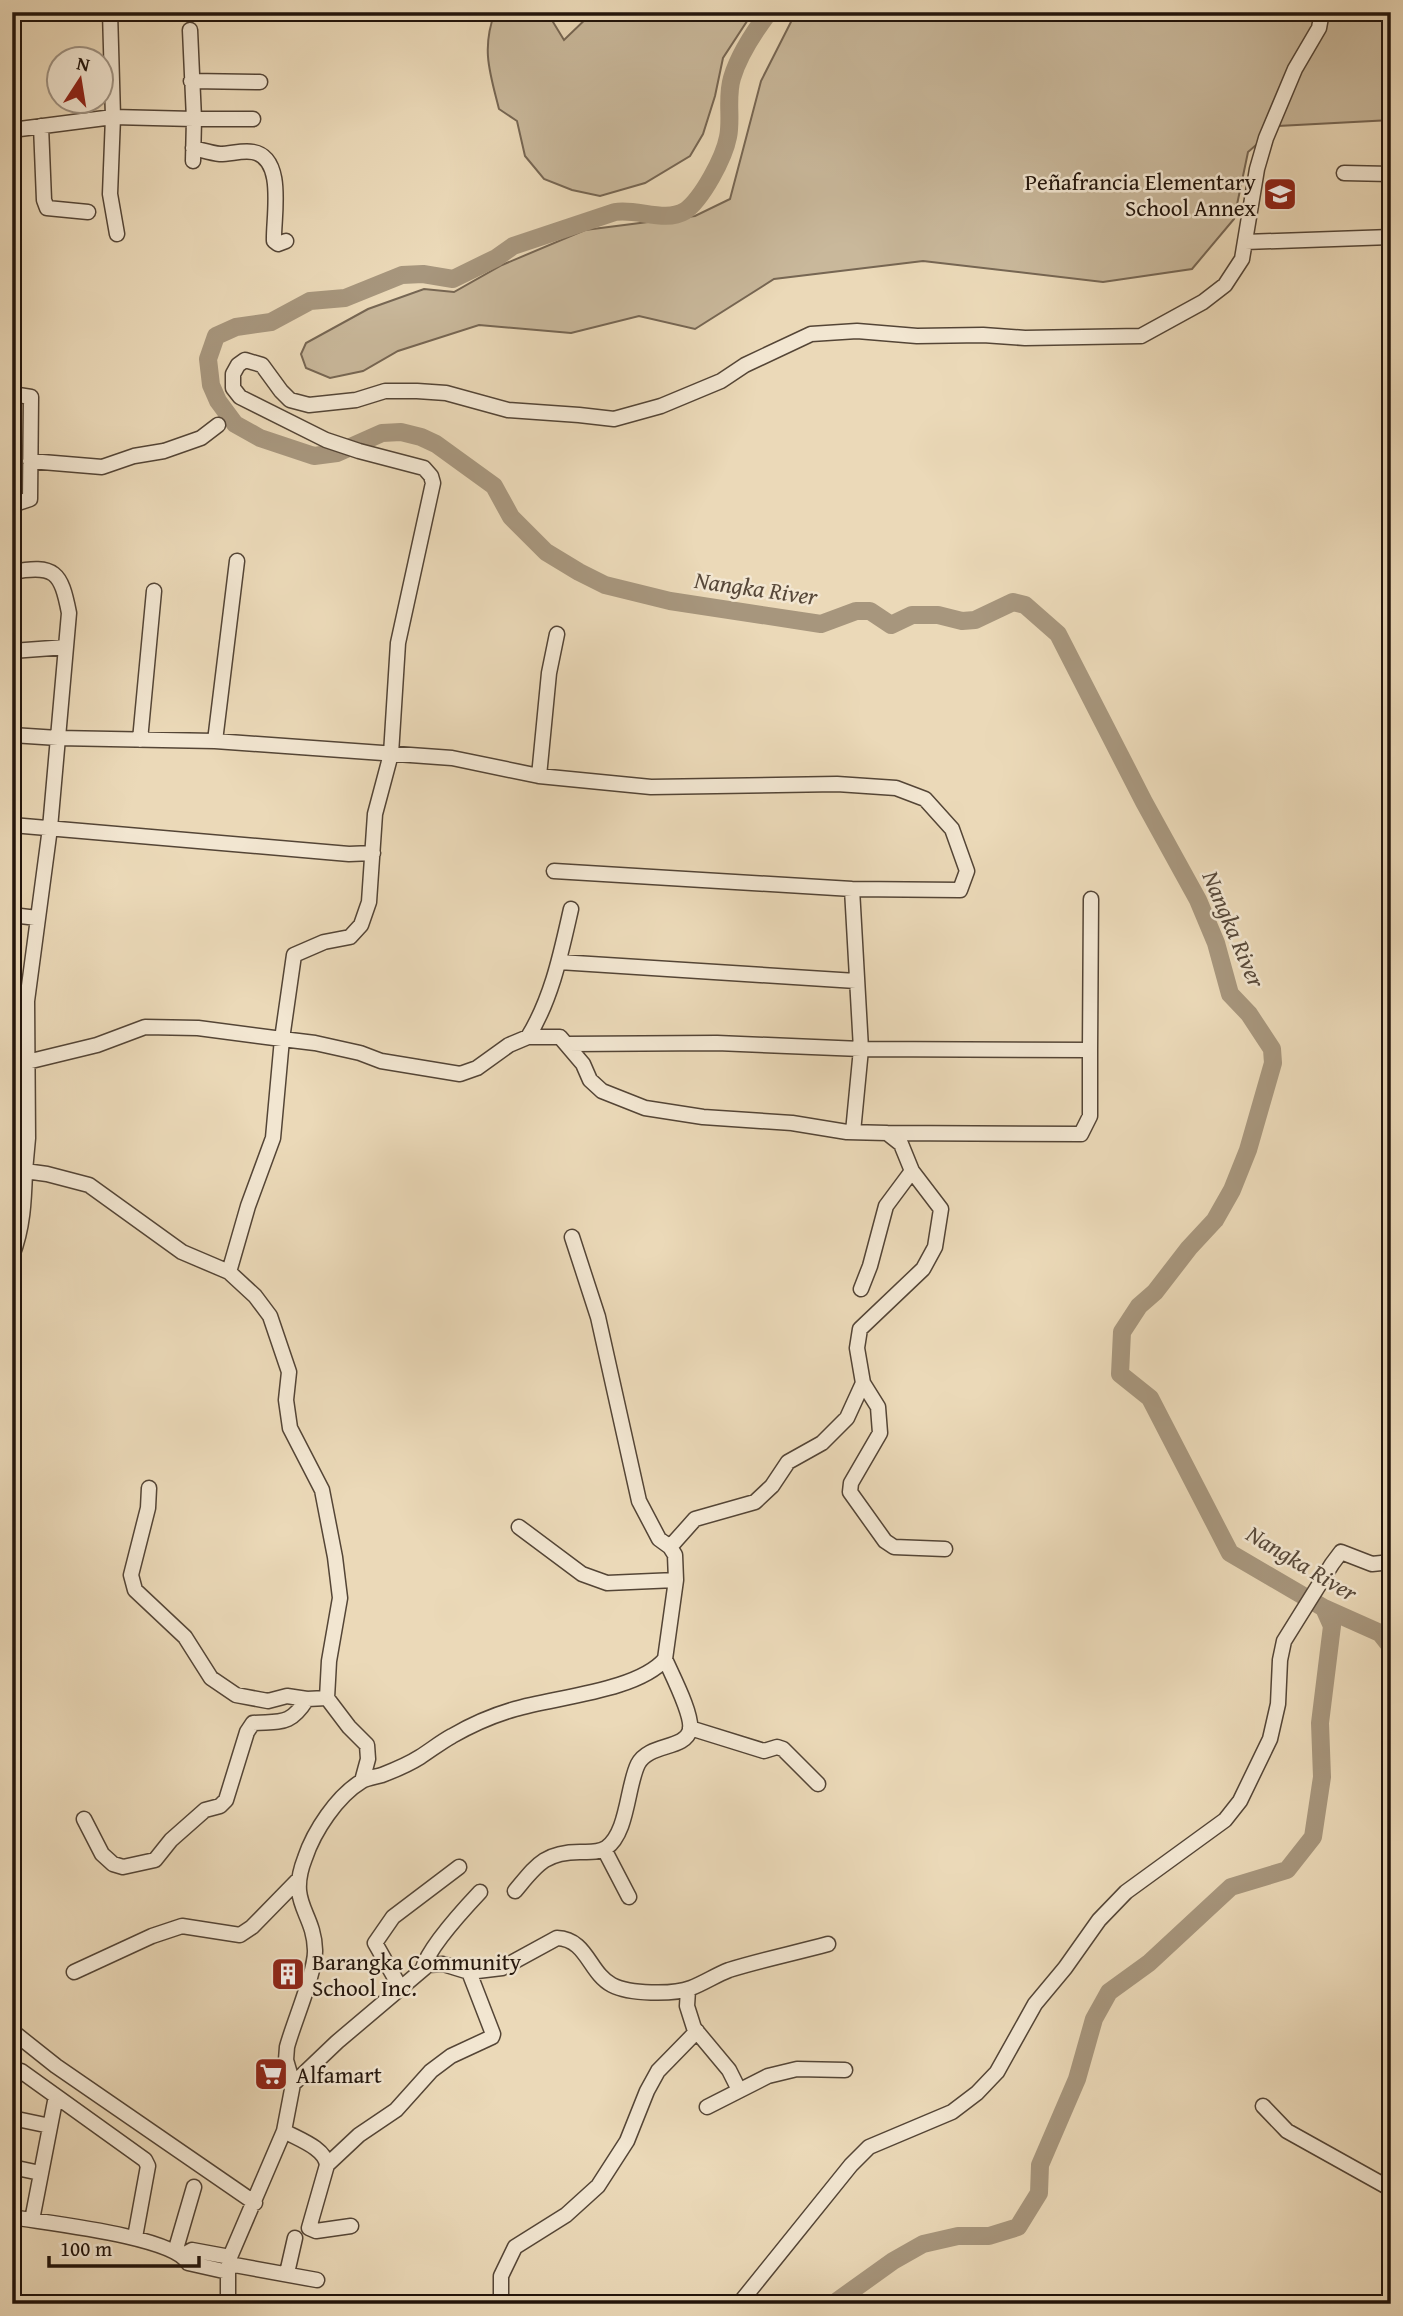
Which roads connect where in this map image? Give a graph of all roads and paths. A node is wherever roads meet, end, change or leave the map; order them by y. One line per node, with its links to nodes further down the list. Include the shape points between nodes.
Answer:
1 (110, 12): 6 (street)
2 (1322, 12): 17 (street, via 1319,28 1295,69 1266,138)
3 (190, 30): 4 (street)
4 (191, 81): 5 (street); 8 (street)
5 (260, 82)
6 (113, 117): 8 (street); 9 (street); 14 (street, via 110,194)
7 (253, 119): 8 (street)
8 (194, 120): 16 (street, via 193,155 250,152 261,155 270,166 275,176 274,241)
9 (41, 126): 10 (street); 13 (street, via 47,208)
10 (12, 130)
11 (1344, 173): 12 (street)
12 (1391, 174)
13 (88, 212)
14 (117, 234)
15 (1391, 237): 17 (street)
16 (286, 241)
17 (1245, 242): 32 (street, via 1242,259 1224,285 1141,336 811,334 721,381 614,419 508,410 446,393 416,391 385,391 356,400 309,405 290,400 262,365 245,360 233,374 233,388 240,397 326,440 424,468 431,476 398,643)
18 (12, 394): 20 (street, via 31,397)
19 (218, 425): 20 (street, via 201,438 102,467)
20 (30, 461): 21 (street, via 30,499)
21 (12, 505)
22 (237, 561): 31 (street)
23 (12, 572): 26 (street, via 50,569 57,577 69,613)
24 (154, 591): 30 (street)
25 (557, 634): 33 (street)
26 (66, 647): 27 (street); 29 (street)
27 (12, 651)
28 (12, 735): 29 (street)
29 (58, 738): 30 (street); 35 (street)
30 (140, 740): 31 (street)
31 (215, 741): 32 (street)
32 (391, 754): 33 (street, via 452,758); 36 (street, via 374,814)
33 (539, 776): 38 (street, via 650,788 837,784 896,788 925,799 952,829 967,871 960,891)
34 (12, 825): 35 (street)
35 (50, 828): 36 (street); 42 (street)
36 (373, 853): 47 (street, via 369,902 361,925 350,937 294,955)
37 (554, 871): 38 (street)
38 (852, 889): 44 (street)
39 (1091, 899): 50 (street)
40 (571, 909): 43 (street)
41 (12, 915): 42 (street)
42 (37, 918): 45 (street)
43 (559, 962): 44 (street); 46 (street)
44 (856, 981): 49 (street)
45 (20, 1000): 51 (street)
46 (528, 1037): 47 (street, via 460,1074); 48 (street, via 560,1037)
47 (282, 1039): 51 (street, via 198,1028 145,1027 97,1045); 58 (street, via 273,1139)
48 (568, 1044): 49 (street, via 717,1043); 52 (street, via 602,1091 645,1108)
49 (861, 1049): 50 (street); 52 (street)
50 (1090, 1050): 53 (street, via 1090,1116 1081,1134)
51 (27, 1062): 54 (street)
52 (853, 1132): 53 (street)
53 (887, 1133): 55 (street, via 901,1144)
54 (26, 1171): 57 (street, via 23,1215); 58 (street, via 89,1185 182,1252)
55 (912, 1171): 59 (street, via 886,1206); 60 (street, via 941,1209 935,1247 923,1269 860,1329 857,1348)
56 (572, 1237): 63 (street, via 598,1317 639,1501 659,1539)
57 (12, 1256)
58 (229, 1272): 68 (street, via 270,1316 289,1372 290,1428 323,1490 340,1598)
59 (861, 1289)
60 (863, 1382): 63 (street, via 847,1418 822,1443 788,1462 755,1502 695,1519); 64 (street, via 878,1407 880,1433 850,1492 894,1547)
61 (149, 1488): 69 (street, via 131,1575 135,1590 185,1637 211,1678 236,1695)
62 (519, 1527): 66 (street, via 582,1574 607,1583)
63 (670, 1547): 66 (street)
64 (945, 1549)
65 (1391, 1562): 115 (street, via 1372,1564 1341,1552 1332,1564 1284,1641 1270,1739 1240,1801 1225,1821 1126,1892 1099,1920 1035,2004 998,2072 977,2093 952,2112 869,2147)
66 (677, 1580): 67 (street)
67 (666, 1659): 70 (street); 71 (street, via 610,1688 514,1709 479,1723 420,1758)
68 (327, 1698): 69 (street); 71 (street, via 367,1745)
69 (307, 1699): 73 (street, via 291,1719 253,1723 226,1800 205,1810 155,1860 123,1867 113,1864 102,1854)
70 (690, 1728): 72 (street, via 764,1751 783,1749); 74 (street, via 682,1741 654,1750 639,1763 624,1817)
71 (362, 1781): 76 (street, via 326,1820 305,1856)
72 (818, 1784)
73 (83, 1819)
74 (604, 1849): 77 (street, via 550,1855); 79 (street)
75 (459, 1867): 84 (street, via 393,1917 375,1943)
76 (297, 1881): 82 (street, via 240,1935 182,1926); 90 (street, via 315,1950 286,2047)
77 (515, 1891)
78 (480, 1892): 81 (street, via 442,1936)
79 (629, 1897)
80 (828, 1944): 85 (street, via 727,1971)
81 (423, 1968): 83 (street, via 443,1964); 84 (street)
82 (74, 1972)
83 (469, 1972): 85 (street, via 502,1968 564,1938 577,1944 612,1985 628,1990); 98 (street, via 492,2037 430,2071 396,2110 359,2135)
84 (400, 1987): 90 (street)
85 (688, 1990): 87 (street, via 690,2019)
86 (12, 2031): 103 (street)
87 (698, 2031): 91 (street, via 729,2070); 114 (street, via 658,2071 627,2141 598,2186 566,2215 515,2247 500,2276)
88 (12, 2069): 92 (street)
89 (845, 2070): 91 (street, via 797,2068)
90 (293, 2084): 97 (street)
91 (738, 2090): 94 (street)
92 (56, 2096): 96 (street); 107 (street, via 145,2160 148,2166)
93 (1263, 2106): 102 (street, via 1287,2131)
94 (707, 2107)
95 (12, 2118): 96 (street)
96 (50, 2126): 100 (street)
97 (284, 2131): 98 (street, via 320,2152); 103 (street)
98 (327, 2165): 106 (street, via 309,2228)
99 (12, 2167): 100 (street)
100 (40, 2173): 105 (street)
101 (194, 2187): 109 (street)
102 (1391, 2189)
103 (255, 2203): 110 (street)
104 (12, 2217): 105 (street)
105 (32, 2220): 107 (street)
106 (351, 2226)
107 (135, 2237): 109 (street)
108 (295, 2238): 111 (street)
109 (179, 2254): 110 (street, via 188,2263)
110 (229, 2264): 111 (street); 113 (street)
111 (287, 2273): 112 (street)
112 (317, 2280)
113 (228, 2304)
114 (501, 2304)
115 (739, 2304)

